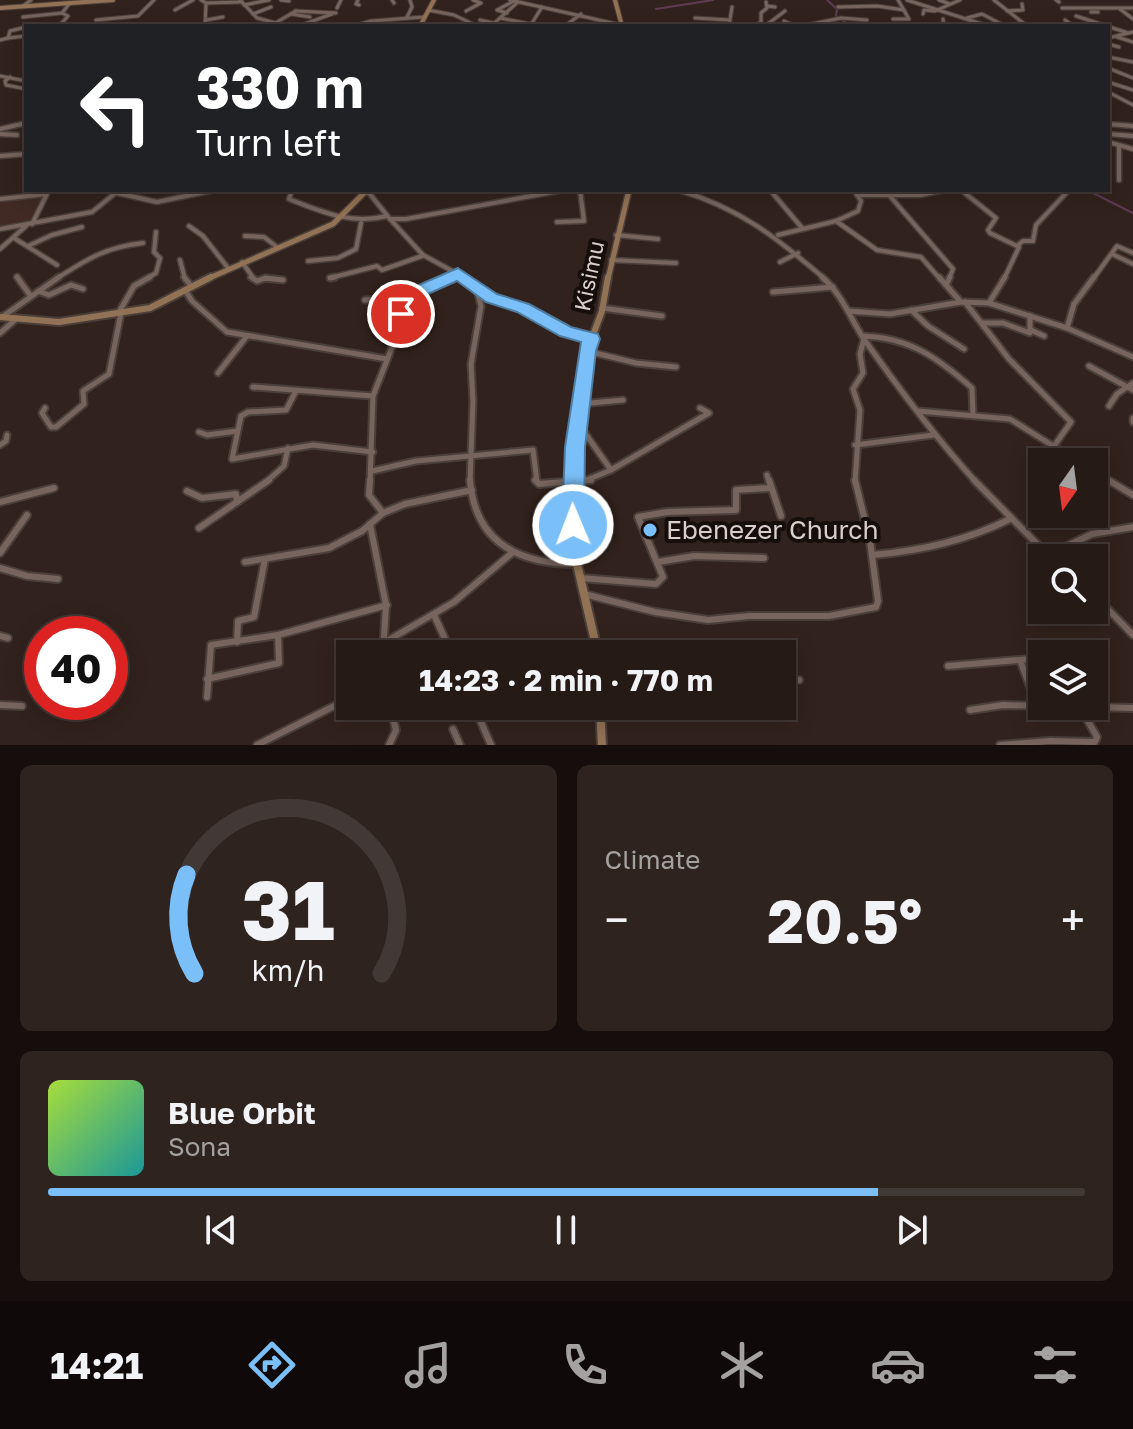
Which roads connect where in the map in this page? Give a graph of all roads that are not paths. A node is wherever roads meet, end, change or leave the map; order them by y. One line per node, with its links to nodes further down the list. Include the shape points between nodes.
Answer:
1 (31, 0): 30 (street)
2 (57, 0): 26 (street)
3 (113, 0): 20 (street)
4 (154, 0): 70 (street, via 136,17)
5 (193, 0): 42 (street)
6 (201, 0): 25 (street)
7 (269, 0): 23 (street)
8 (281, 0): 21 (street)
9 (341, 0): 49 (street)
10 (410, 0): 64 (street)
11 (434, 0): 43 (street)
12 (473, 0): 46 (street, via 481,3)
13 (615, 0): 94 (street)
14 (872, 0): 31 (street)
15 (898, 0): 44 (street)
16 (907, 0): 41 (street)
17 (939, 0): 29 (street)
18 (958, 0): 29 (street)
19 (994, 0): 48 (street)
20 (86, 1): 24 (street)
21 (289, 1)
22 (518, 1): 33 (street); 51 (street); 51 (street, via 497,10)
23 (242, 2): 25 (street); 53 (street)
24 (70, 3): 26 (street); 50 (street)
25 (206, 3): 71 (street)
26 (53, 4): 30 (street)
27 (766, 4): 35 (street); 74 (street)
28 (1022, 4): 48 (street, via 1023,10)
29 (951, 5): 41 (street)
30 (23, 6): 37 (street)
31 (884, 6): 36 (street); 44 (street); 44 (street, via 894,17 909,20)
32 (271, 7): 53 (street)
33 (542, 7): 56 (street); 91 (street)
34 (732, 7): 73 (street)
35 (775, 7)
36 (838, 7)
37 (0, 8)
38 (1062, 8): 45 (street)
39 (1120, 8): 40 (street); 45 (street); 69 (street)
40 (1133, 8)
41 (938, 9): 57 (street); 67 (street)
42 (175, 10)
43 (428, 10): 62 (street); 88 (street)
44 (904, 10)
45 (1091, 10): 52 (street)
46 (466, 11)
47 (785, 11): 98 (street)
48 (1006, 11): 105 (street)
49 (335, 12): 55 (street); 85 (street)
50 (62, 13): 59 (street); 81 (street, via 68,16)
51 (508, 13): 65 (street)
52 (1099, 13)
53 (252, 14): 63 (street)
54 (266, 14): 63 (street)
55 (290, 14): 61 (street); 80 (street)
56 (581, 14): 92 (street); 93 (street)
57 (923, 14)
58 (1076, 16): 107 (street)
59 (23, 17)
60 (223, 17): 71 (street)
61 (310, 17)
62 (424, 17): 64 (street); 87 (street)
63 (257, 18): 77 (street)
64 (407, 18): 86 (street)
65 (500, 18): 89 (street); 90 (street)
66 (695, 18): 73 (street)
67 (967, 18): 103 (street); 104 (street, via 982,14)
68 (943, 19): 102 (street)
69 (1133, 19)
70 (96, 20)
71 (205, 20): 82 (street)
72 (480, 20): 89 (street)
73 (730, 20): 95 (street)
74 (761, 20): 96 (street); 97 (street)
75 (867, 20): 100 (street)
76 (1065, 20): 106 (street)
77 (270, 21): 80 (street); 83 (street)
78 (784, 21): 99 (street)
79 (923, 21): 101 (street)
80 (276, 23): 84 (street)
81 (61, 24)
82 (205, 24)
83 (265, 24)
84 (279, 24)
85 (304, 24)
86 (361, 24)
87 (421, 24)
88 (473, 24)
89 (493, 24)
90 (525, 24)
91 (530, 24)
92 (568, 24)
93 (618, 24)
94 (622, 24)
95 (729, 24)
96 (758, 24)
97 (765, 24)
98 (767, 24)
99 (791, 24)
100 (812, 24)
101 (925, 24)
102 (944, 24)
103 (983, 24)
104 (1001, 24)
105 (1024, 24)
106 (1070, 24)
107 (1098, 24)
108 (22, 28): 113 (street, via 10,31)
109 (1110, 28): 112 (street)
110 (24, 36): 113 (street)
111 (1116, 36): 112 (street); 112 (street); 115 (street)
112 (1131, 36)
113 (8, 38): 114 (street)
114 (0, 40)
115 (1110, 40)
116 (1110, 42): 117 (street)
117 (1119, 47)
118 (1110, 57): 119 (street)
119 (1133, 62)
120 (1110, 69): 123 (street)
121 (0, 76): 122 (street)
122 (10, 77): 124 (street); 126 (street, via 6,85)
123 (1133, 78)
124 (24, 80)
125 (1110, 83): 127 (street)
126 (24, 89)
127 (1133, 90)
128 (1110, 94): 129 (street)
129 (1116, 98): 130 (street); 131 (street)
130 (1110, 100)
131 (1133, 105)
132 (24, 124): 135 (street)
133 (1110, 124): 134 (street)
134 (1133, 126)
135 (0, 132): 137 (street)
136 (1110, 134): 138 (street)
137 (17, 135)
138 (1133, 136)
139 (1110, 143): 140 (street)
140 (1119, 146): 141 (street); 145 (street)
141 (1132, 150)
142 (24, 154): 143 (street)
143 (1, 158)
144 (1110, 167): 145 (street)
145 (1117, 170): 146 (street)
146 (1119, 180)
147 (118, 192): 148 (street, via 157,202); 170 (street, via 92,212)
148 (205, 192)
149 (291, 192): 165 (street, via 289,199)
150 (364, 192): 165 (street)
151 (367, 192): 166 (street)
152 (512, 192): 163 (street)
153 (550, 192): 163 (street)
154 (580, 192): 168 (street, via 583,221)
155 (628, 192): 176 (street, Kisimu)
156 (683, 192): 177 (street, via 737,212)
157 (771, 192): 174 (street)
158 (856, 192): 162 (street); 167 (street, via 862,207)
159 (935, 192): 162 (street)
160 (964, 192): 182 (street, via 996,218 990,233)
161 (1067, 192): 182 (street, via 1036,225 1033,241)
162 (889, 195): 203 (street, via 953,269)
163 (516, 197): 166 (street, via 423,218)
164 (0, 199): 170 (street, via 48,194)
165 (340, 218): 169 (street); 184 (street)
166 (389, 218): 169 (street); 189 (street)
167 (836, 221): 174 (street); 203 (street, via 877,250 921,257)
168 (557, 222)
169 (361, 223): 193 (street, via 352,252 334,262)
170 (30, 224): 173 (street); 179 (street)
171 (189, 226): 198 (street)
172 (82, 227): 183 (street)
173 (0, 229)
174 (803, 229): 177 (street)
175 (156, 232): 218 (street, via 156,273 134,286)
176 (616, 235): 180 (street); 191 (street, Kisimu)
177 (777, 235): 186 (street)
178 (245, 236): 184 (street, via 262,237)
179 (14, 238): 183 (street); 185 (street)
180 (658, 239)
181 (143, 243): 207 (street, via 103,251)
182 (1018, 245): 214 (street)
183 (28, 246): 197 (street)
184 (277, 247): 192 (street)
185 (0, 249)
186 (798, 253): 194 (street); 204 (street)
187 (1133, 253): 188 (street, via 1117,246)
188 (1112, 254): 196 (street); 224 (street, via 1078,298)
189 (423, 255): 199 (street); 201 (street, via 382,270 377,266)
190 (180, 260): 205 (street)
191 (611, 260): 195 (street); 215 (street, Kisimu)
192 (242, 261): 198 (street); 202 (street, via 257,281)
193 (308, 261)
194 (780, 262)
195 (676, 263)
196 (1133, 264)
197 (57, 265)
198 (228, 268): 205 (street)
199 (458, 274): 208 (street); 211 (street)
200 (17, 277): 210 (street)
201 (330, 278)
202 (283, 280)
203 (946, 285): 213 (street)
204 (834, 287): 209 (street); 217 (street)
205 (188, 288): 218 (street, via 150,308); 227 (street, via 192,301 224,330)
206 (83, 289): 207 (street, via 71,285 49,295)
207 (37, 290): 210 (street)
208 (478, 290): 230 (street); 261 (street, via 480,315 470,367)
209 (773, 292)
210 (30, 295): 221 (street)
211 (404, 298): 212 (street); 234 (street)
212 (365, 300)
213 (963, 302): 214 (street); 216 (street); 223 (street)
214 (989, 303): 220 (street)
215 (602, 308): 219 (street); 230 (street, Kisimu)
216 (910, 309): 217 (street, via 890,314); 231 (street)
217 (848, 311): 229 (street)
218 (120, 313): 222 (street, via 59,322); 246 (street, via 118,337 108,358 110,372 83,391 83,405 56,427 44,420)
219 (662, 316)
220 (1030, 316): 224 (street); 225 (street)
221 (1, 317): 222 (street)
222 (17, 318): 226 (street)
223 (983, 323): 225 (street); 257 (street, via 1023,375 1071,422)
224 (1067, 328): 233 (street)
225 (1030, 330): 228 (street)
226 (0, 333)
227 (248, 335): 234 (street); 237 (street)
228 (1044, 336)
229 (863, 338): 248 (street); 249 (street, via 905,340 925,350 972,388); 256 (street, via 863,373 853,397 861,406)
230 (592, 339): 232 (street, Kisimu)
231 (964, 349)
232 (587, 351): 236 (street); 244 (street, Kisimu)
233 (1133, 357)
234 (387, 359): 242 (street)
235 (1089, 366): 238 (street)
236 (676, 367)
237 (218, 373)
238 (1130, 384): 240 (street); 245 (street)
239 (253, 387): 241 (street)
240 (1133, 390)
241 (296, 391): 242 (street); 251 (street, via 288,409 245,414)
242 (373, 396): 260 (street)
243 (623, 400): 244 (street)
244 (580, 404): 250 (street, Kisimu)
245 (1109, 406)
246 (45, 408)
247 (700, 408): 262 (street, via 709,413)
248 (917, 411): 249 (street); 254 (street)
249 (973, 414): 257 (street, via 1010,419)
250 (578, 423): 262 (street); 266 (street, Kisimu)
251 (237, 431): 252 (street); 258 (street, via 232,459)
252 (199, 432)
253 (7, 435): 255 (street)
254 (933, 435): 256 (street); 277 (street)
255 (0, 445)
256 (855, 445): 285 (street, via 855,484)
257 (1054, 446): 259 (street)
258 (288, 448): 260 (street, via 313,445); 273 (street, via 284,466 274,477)
259 (1057, 448)
260 (373, 452): 263 (street)
261 (471, 457): 263 (street); 266 (street, via 534,450 537,484); 269 (street)
262 (611, 470): 266 (street, via 598,479)
263 (372, 471): 274 (street, via 369,495)
264 (767, 475): 268 (street)
265 (1108, 480): 271 (street)
266 (572, 484): 290 (street, Kisimu)
267 (54, 488): 272 (street)
268 (770, 488): 276 (street); 289 (street, via 736,490 736,510 638,517)
269 (472, 490): 274 (street); 284 (street, via 481,522)
270 (187, 491): 273 (street, via 202,498 236,494)
271 (1133, 495)
272 (0, 502)
273 (237, 502): 280 (street)
274 (383, 513): 278 (street)
275 (27, 515): 283 (street)
276 (781, 516)
277 (1010, 519): 281 (street); 285 (street, via 978,535 914,552)
278 (370, 524): 287 (street, via 329,548); 295 (street)
279 (1133, 527): 282 (street, via 1092,534)
280 (199, 528)
281 (1036, 544)
282 (1074, 544)
283 (0, 553)
284 (512, 553): 290 (street); 297 (street)
285 (872, 555): 294 (street, via 878,604 829,616 694,618)
286 (764, 558): 289 (street, via 694,556)
287 (265, 559): 288 (street); 304 (street, via 254,617 238,621)
288 (245, 562)
289 (658, 562): 292 (street, via 663,577 656,584)
290 (577, 564): 292 (street, Kisimu)
291 (0, 568): 293 (street)
292 (581, 578): 294 (street, Kisimu)
293 (58, 579)
294 (584, 594): 303 (street, Kisimu)
295 (387, 605): 298 (street); 300 (street)
296 (1108, 609): 299 (street)
297 (434, 615): 301 (street); 302 (street)
298 (278, 635): 304 (street); 309 (street, via 279,663)
299 (1133, 635)
300 (387, 640)
301 (389, 640)
302 (446, 640)
303 (595, 640)
304 (237, 642): 309 (street, via 210,646)
305 (1028, 659): 306 (street)
306 (1020, 660): 307 (street); 308 (street)
307 (948, 666)
308 (1028, 678)
309 (207, 679): 312 (street)
310 (796, 680): 311 (street)
311 (799, 680)
312 (207, 697)
313 (0, 705): 315 (street)
314 (336, 705): 325 (street)
315 (22, 706)
316 (1028, 706): 319 (street)
317 (1108, 708): 318 (street)
318 (1133, 708)
319 (970, 710)
320 (394, 720): 326 (street, via 396,730)
321 (480, 720): 328 (street)
322 (601, 720): 329 (street)
323 (1087, 720): 330 (street, via 1095,742)
324 (453, 729): 327 (street)
325 (257, 745)
326 (389, 745)
327 (460, 745)
328 (491, 745)
329 (602, 745)
330 (1000, 745)

